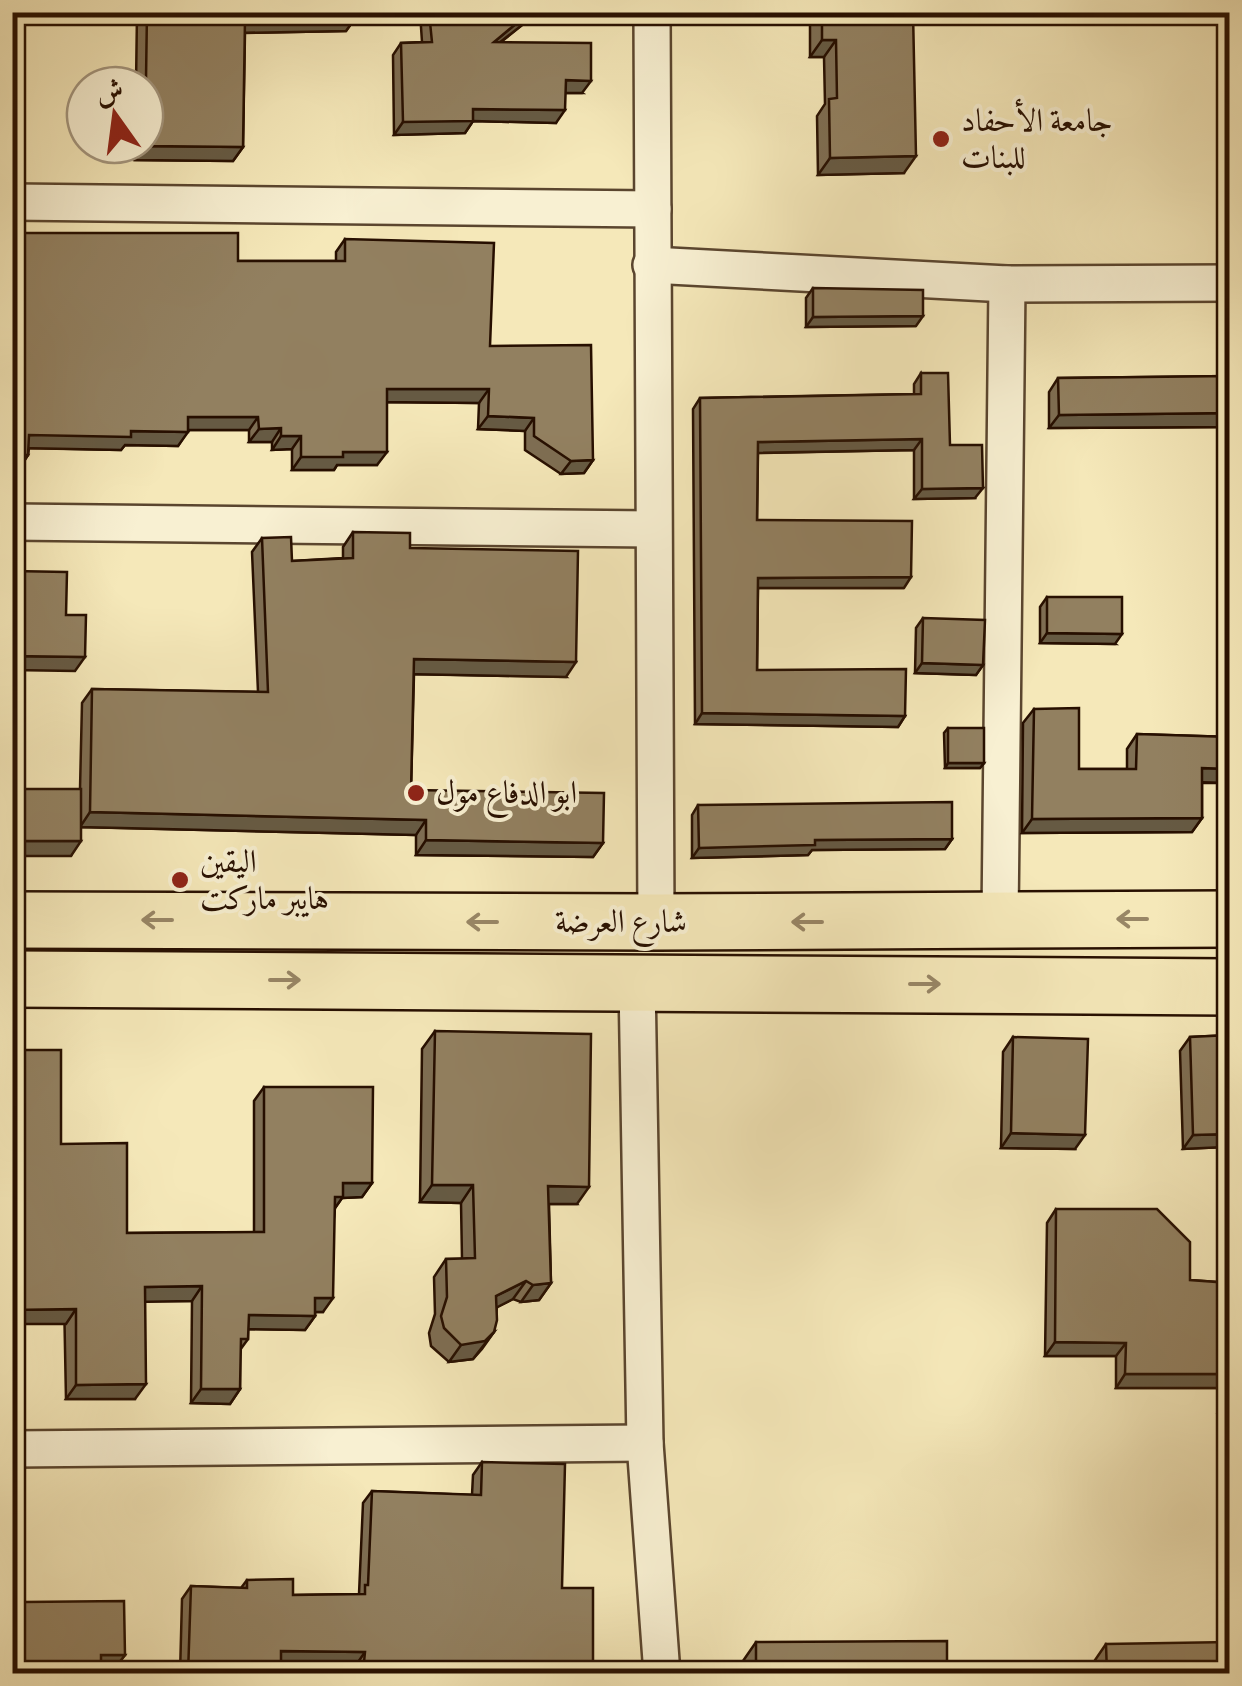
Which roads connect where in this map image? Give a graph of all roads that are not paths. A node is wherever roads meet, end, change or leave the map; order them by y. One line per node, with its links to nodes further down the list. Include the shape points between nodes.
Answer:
1 (652, 12): 3 (street)
2 (12, 202): 3 (street)
3 (654, 209): 4 (street)
4 (651, 265): 6 (street); 8 (street)
5 (1230, 283): 6 (street)
6 (1007, 284): 9 (street)
7 (12, 522): 8 (street)
8 (652, 529): 12 (street)
9 (1000, 918): 10 (main road, شارع العرضة, one-way to 9); 12 (main road, شارع العرضة, one-way to 12)
10 (1230, 919)
11 (12, 920): 12 (main road, شارع العرضة, one-way to 11)
12 (656, 922)
13 (12, 979): 14 (main road, شارع العرضة, one-way to 14)
14 (637, 982): 15 (main road, شارع العرضة, one-way to 15); 16 (street)
15 (1230, 987)
16 (645, 1443): 17 (street); 18 (street)
17 (12, 1449)
18 (662, 1674)

